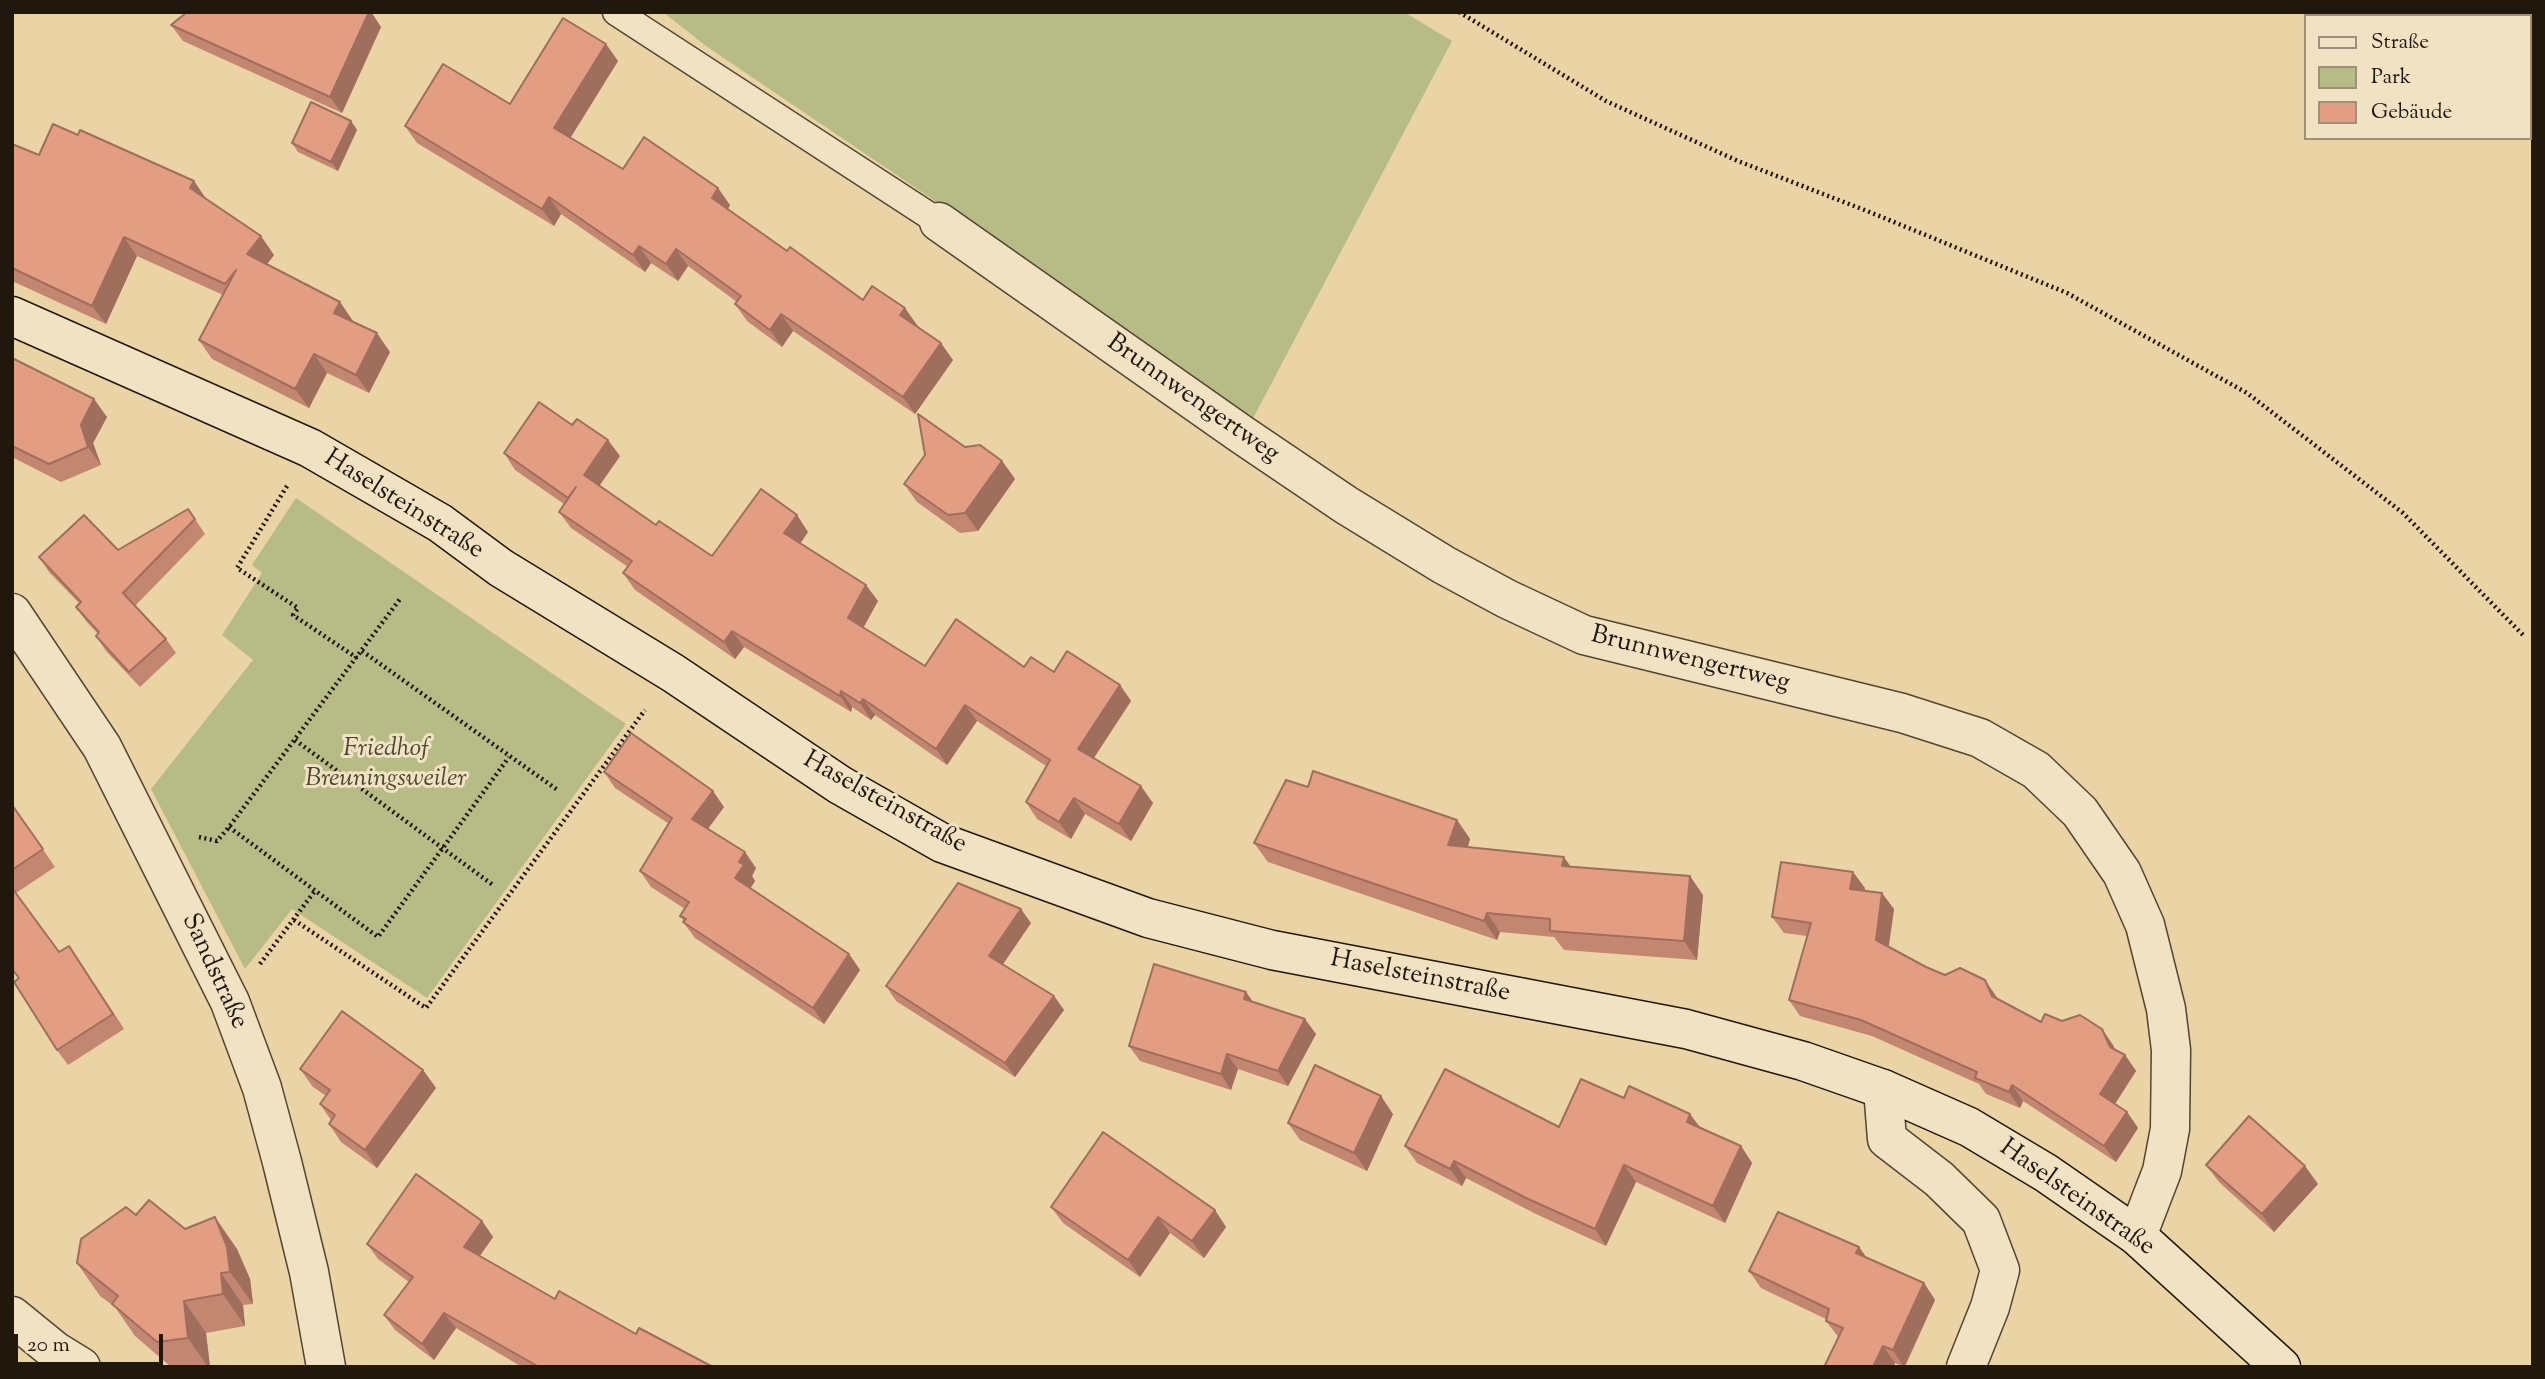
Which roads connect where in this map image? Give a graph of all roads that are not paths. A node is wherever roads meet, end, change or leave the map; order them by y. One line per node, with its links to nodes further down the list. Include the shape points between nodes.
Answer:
1 (616, 12): 2 (lane)
2 (939, 222): 6 (street, Brunnwengertweg, via 1346,505 1507,599 1584,635 1902,713 1980,738 2036,770 2080,812 2122,873 2145,925 2166,1009 2171,1050 2170,1129 2162,1171)
3 (12, 316): 5 (street, Haselsteinstraße, via 310,448 440,523 501,568 673,673 840,785 942,843 1148,918 1272,950 1686,1029)
4 (12, 613): 9 (street, Sandstraße, via 102,747 230,1002 262,1088 309,1272)
5 (1883, 1089): 6 (street, Haselsteinstraße, via 1969,1127); 10 (street, via 1887,1139 1939,1179 1981,1220 2000,1270)
6 (2137, 1236): 11 (street, Haselsteinstraße)
7 (12, 1316): 8 (street)
8 (81, 1367)
9 (326, 1367)
10 (1966, 1367)
11 (2281, 1367)

